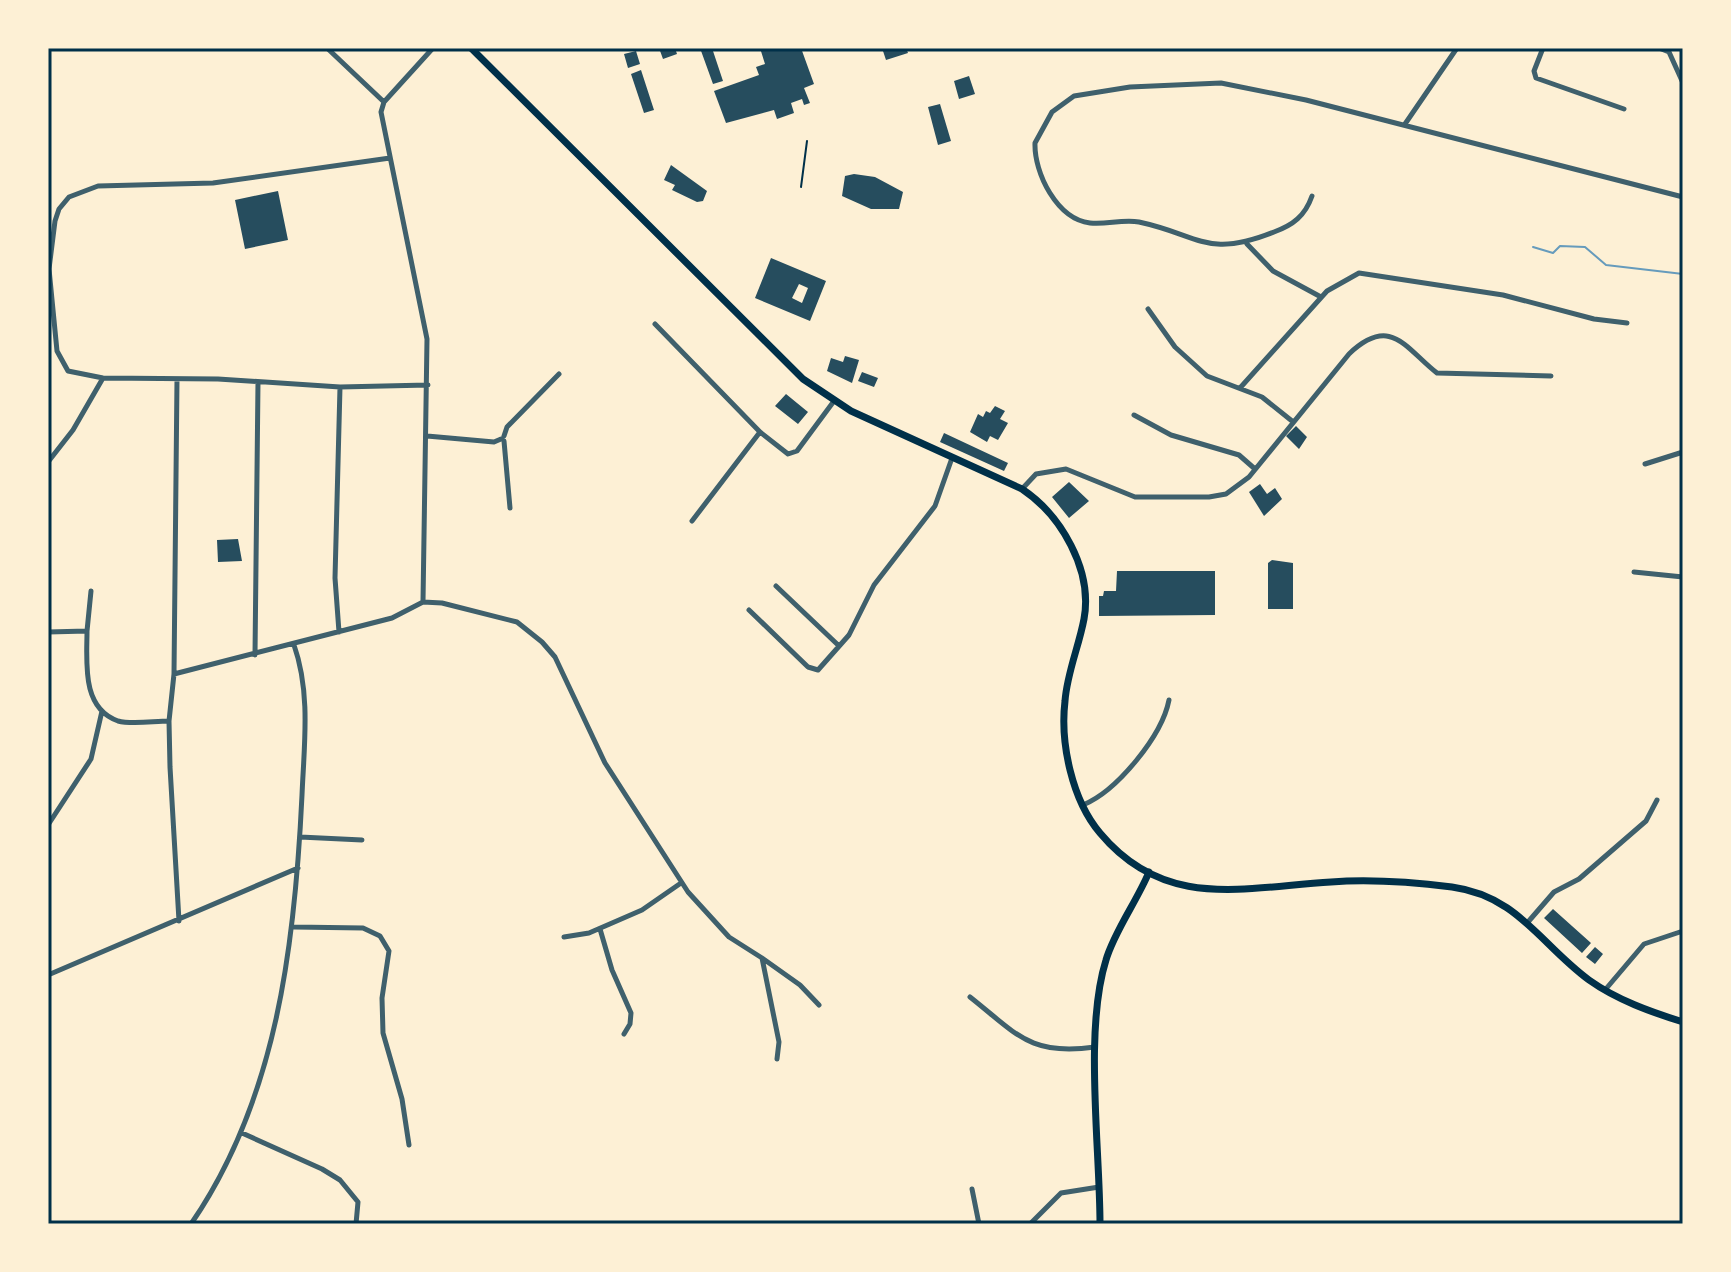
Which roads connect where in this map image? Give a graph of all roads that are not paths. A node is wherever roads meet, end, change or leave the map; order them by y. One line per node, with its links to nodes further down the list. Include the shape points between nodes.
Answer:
1 (327, 48): 9 (street)
2 (433, 48): 9 (street)
3 (471, 48): 28 (main road, via 773,351)
4 (1457, 48): 11 (street)
5 (1543, 48): 10 (street, via 1536,78)
6 (1659, 48): 7 (street)
7 (1671, 50): 8 (street)
8 (1683, 83)
9 (384, 102): 12 (street, via 382,122)
10 (1624, 109)
11 (1405, 124): 14 (street); 15 (street, via 1221,83 1178,83 1074,96 1057,106 1040,130 1035,150 1040,174 1081,221 1135,221 1203,242)
12 (390, 158): 22 (street, via 213,183 98,186 69,197 59,209 50,257 57,351 68,371); 25 (street, via 423,312)
13 (1312, 196): 15 (street, via 1293,224)
14 (1683, 197)
15 (1247, 244): 16 (street, via 1273,271)
16 (1321, 297): 18 (street, via 1353,274 1379,274); 27 (street)
17 (1148, 309): 27 (street, via 1166,338 1198,368)
18 (1627, 323)
19 (655, 324): 31 (street)
20 (559, 374): 33 (street, via 507,427)
21 (1551, 376): 30 (street, via 1437,373 1409,345 1377,337 1349,354)
22 (103, 378): 23 (street); 36 (street)
23 (177, 378): 24 (street); 54 (street)
24 (258, 382): 26 (street); 53 (street)
25 (428, 385): 26 (street); 32 (street)
26 (340, 387): 50 (street, via 335,578)
27 (1240, 388): 30 (street, via 1262,397)
28 (834, 401): 31 (street, via 797,451 779,450); 35 (main road)
29 (1134, 415): 38 (street, via 1171,435 1239,455)
30 (1292, 421): 38 (street)
31 (760, 432): 41 (street)
32 (426, 436): 33 (street); 46 (street)
33 (503, 439): 40 (street)
34 (1683, 452): 37 (street)
35 (952, 458): 39 (main road); 51 (street, via 935,506 878,579 849,635)
36 (48, 462)
37 (1645, 464)
38 (1255, 469): 39 (street, via 1239,487 1209,497 1135,497 1066,469 1036,474)
39 (1022, 489): 59 (main road, via 1057,522 1084,583 1085,616 1064,709 1068,754)
40 (510, 508)
41 (692, 521)
42 (1634, 572): 43 (street)
43 (1683, 577)
44 (776, 586): 51 (street)
45 (91, 591): 48 (street)
46 (423, 602): 50 (street, via 407,613); 65 (street, via 517,622 542,642 555,657 605,763)
47 (749, 610): 51 (street, via 813,670 824,668)
48 (87, 631): 49 (street); 56 (street, via 86,678)
49 (48, 632)
50 (339, 632): 52 (street)
51 (837, 644)
52 (294, 645): 53 (street); 61 (street, via 306,709)
53 (255, 655): 54 (street)
54 (174, 674): 57 (street)
55 (1169, 700): 59 (street, via 1138,759 1102,796)
56 (102, 711): 57 (street, via 119,721); 60 (street, via 91,759)
57 (169, 721): 66 (street)
58 (1657, 800): 67 (street, via 1646,821 1579,879 1556,890)
59 (1083, 805): 64 (main road, via 1115,849)
60 (48, 825)
61 (300, 837): 62 (street); 63 (street)
62 (362, 840)
63 (298, 868): 66 (street); 68 (street)
64 (1149, 872): 67 (main road, via 1186,888 1212,891 1335,881 1453,887 1496,900); 79 (main road, via 1105,962)
65 (681, 883): 69 (street, via 642,910); 72 (street, via 723,932)
66 (179, 921): 73 (street)
67 (1528, 922): 74 (main road)
68 (294, 927): 81 (street, via 261,1081); 82 (street, via 363,928 386,943 383,1033)
69 (600, 929): 71 (street); 78 (street, via 631,1013)
70 (1683, 931): 74 (street, via 1644,944)
71 (564, 937)
72 (762, 958): 76 (street); 80 (street, via 779,1042)
73 (48, 975)
74 (1605, 990): 77 (main road)
75 (970, 997): 79 (street, via 1045,1049)
76 (819, 1005)
77 (1683, 1022)
78 (624, 1034)
79 (1096, 1047): 83 (main road)
80 (777, 1059)
81 (242, 1133): 85 (street); 86 (street, via 340,1180 358,1202)
82 (409, 1145)
83 (1100, 1187): 88 (street, via 1061,1193); 89 (main road)
84 (972, 1189): 87 (street)
85 (191, 1224)
86 (356, 1224)
87 (979, 1224)
88 (1030, 1224)
89 (1100, 1224)

